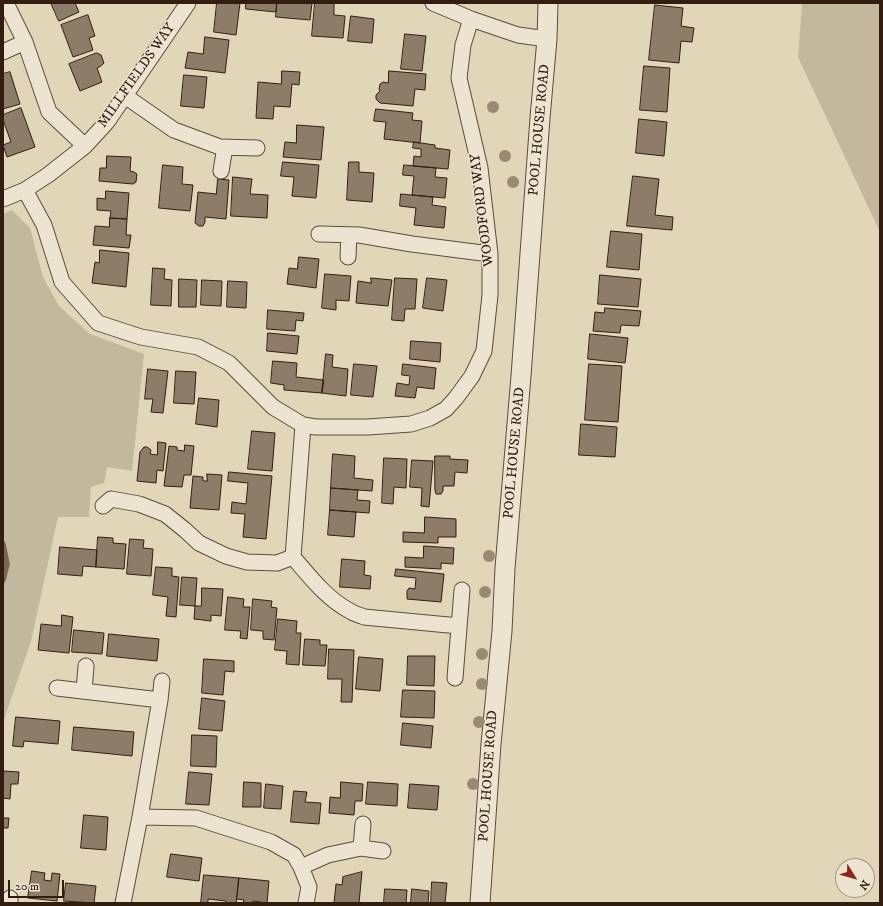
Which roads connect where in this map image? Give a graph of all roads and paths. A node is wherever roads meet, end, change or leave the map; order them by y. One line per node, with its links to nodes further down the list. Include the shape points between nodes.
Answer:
1 (6, 3): 7 (street)
2 (188, 3): 9 (street, MILLFIELDS WAY)
3 (433, 3): 5 (street)
4 (548, 3): 6 (street, POOL HOUSE ROAD)
5 (471, 19): 6 (street, via 518,35); 18 (street, WOODFORD WAY, via 463,45 459,78 480,168)
6 (547, 39): 38 (street, POOL HOUSE ROAD)
7 (25, 42): 8 (street); 10 (street, via 49,112)
8 (3, 52)
9 (125, 96): 10 (street, MILLFIELDS WAY, via 107,122); 11 (street, via 174,130)
10 (85, 146): 14 (street, MILLFIELDS WAY)
11 (225, 147): 12 (street); 13 (street)
12 (257, 148)
13 (221, 171)
14 (25, 190): 15 (street, MILLFIELDS WAY); 20 (street, WOODFORD WAY, via 44,225 62,282 98,323 141,337 198,347 229,363 273,407)
15 (3, 199)
16 (319, 234): 17 (street)
17 (349, 235): 18 (street); 19 (street)
18 (490, 254): 20 (street, WOODFORD WAY, via 490,295 484,351 472,376 446,409 411,424 361,427)
19 (348, 257)
20 (303, 425): 22 (street)
21 (103, 506): 22 (street, via 111,499 139,504 165,514 199,543 226,556 247,562 277,563)
22 (293, 557): 24 (street, via 326,594 350,612 364,617)
23 (462, 590): 24 (street)
24 (459, 626): 26 (street)
25 (86, 666): 29 (street)
26 (455, 678)
27 (162, 681): 30 (street)
28 (57, 688): 29 (street)
29 (84, 691): 30 (street)
30 (160, 700): 31 (street)
31 (140, 817): 35 (street, via 196,818 271,842 294,855); 36 (street)
32 (363, 824): 33 (street)
33 (361, 848): 34 (street); 35 (street, via 328,855)
34 (384, 851)
35 (301, 867): 37 (street, via 309,887)
36 (123, 903)
37 (306, 903)
38 (480, 903)

